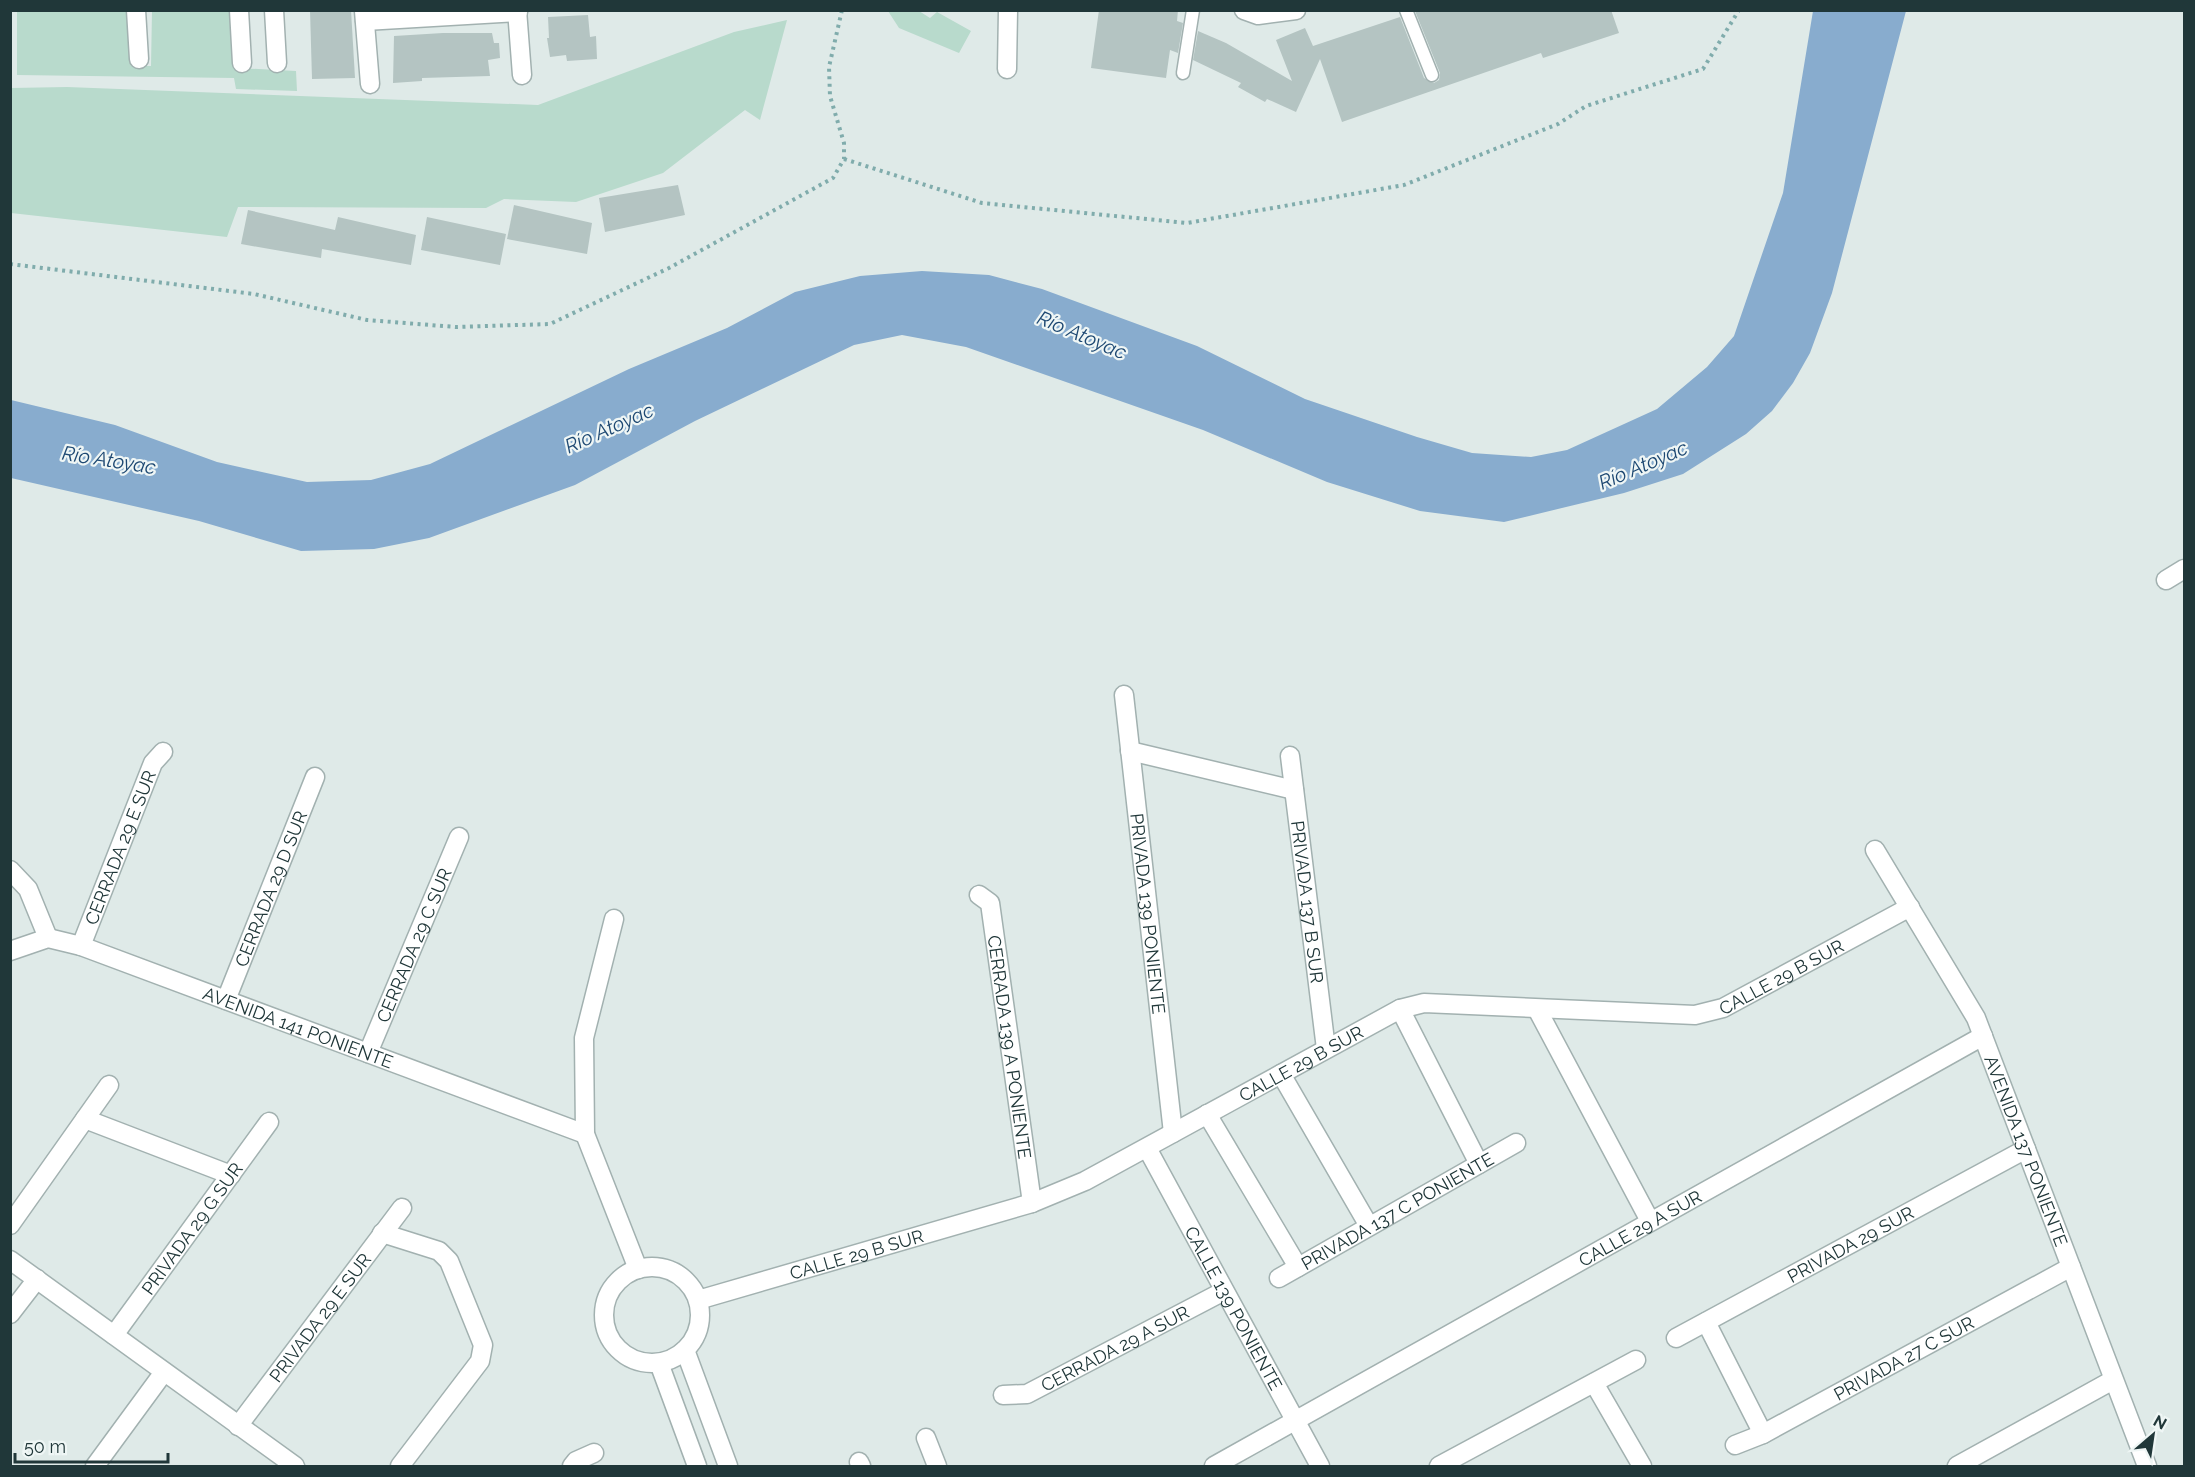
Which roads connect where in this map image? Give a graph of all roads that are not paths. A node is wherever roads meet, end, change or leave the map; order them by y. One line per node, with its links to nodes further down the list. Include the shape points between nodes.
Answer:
1 (136, 10): 11 (street)
2 (239, 10): 12 (street)
3 (274, 10): 13 (street)
4 (1008, 10): 14 (street)
5 (1193, 10): 15 (lane)
6 (1244, 10): 7 (street, via 1258,15)
7 (1296, 10)
8 (1406, 10): 17 (lane)
9 (517, 11): 10 (street); 16 (street)
10 (364, 16): 18 (street)
11 (139, 59)
12 (242, 63)
13 (277, 63)
14 (1007, 69)
15 (1183, 73)
16 (522, 75)
17 (1432, 75)
18 (370, 84)
19 (2184, 569): 20 (street)
20 (2166, 580)
21 (1124, 695): 22 (street, PRIVADA 139 PONIENTE)
22 (1130, 751): 26 (street); 47 (street, PRIVADA 139 PONIENTE)
23 (163, 752): 34 (street, CERRADA 29 E SUR, via 153,763)
24 (1290, 756): 26 (street, PRIVADA 137 B SUR)
25 (315, 777): 36 (street, CERRADA 29 D SUR)
26 (1294, 790): 40 (street, PRIVADA 137 B SUR)
27 (459, 837): 41 (street, CERRADA 29 C SUR)
28 (1875, 850): 31 (street, AVENIDA 137 PONIENTE)
29 (10, 870): 33 (street, via 28,889)
30 (979, 895): 54 (street, CERRADA 139 A PONIENTE, via 990,903)
31 (1910, 907): 38 (street, CALLE 29 B SUR, via 1723,1008 1695,1015); 39 (street, AVENIDA 137 PONIENTE)
32 (614, 919): 48 (street, via 584,1038)
33 (48, 938): 34 (street, AVENIDA 141 PONIENTE); 35 (street)
34 (81, 946): 36 (street, AVENIDA 141 PONIENTE)
35 (10, 951)
36 (226, 1000): 41 (street, AVENIDA 141 PONIENTE)
37 (1400, 1009): 38 (street, CALLE 29 B SUR, via 1424,1003); 40 (street, CALLE 29 B SUR); 52 (street)
38 (1537, 1010): 56 (street)
39 (1983, 1036): 51 (street, AVENIDA 137 PONIENTE); 56 (street, CALLE 29 A SUR)
40 (1326, 1049): 42 (street, CALLE 29 B SUR)
41 (368, 1053): 48 (street, AVENIDA 141 PONIENTE)
42 (1281, 1074): 44 (street, CALLE 29 B SUR); 58 (street)
43 (109, 1085): 45 (street)
44 (1208, 1114): 47 (street, CALLE 29 B SUR); 61 (street)
45 (86, 1119): 53 (street); 57 (street)
46 (269, 1122): 53 (street, PRIVADA 29 G SUR)
47 (1173, 1133): 50 (street, CALLE 29 B SUR)
48 (585, 1134): 63 (street)
49 (1516, 1143): 52 (street, PRIVADA 137 C PONIENTE)
50 (1146, 1148): 54 (street, CALLE 29 B SUR); 66 (street, CALLE 139 PONIENTE)
51 (2026, 1149): 62 (street, AVENIDA 137 PONIENTE); 69 (street, PRIVADA 29 SUR)
52 (1479, 1164): 58 (street, PRIVADA 137 C PONIENTE)
53 (231, 1175): 70 (street, PRIVADA 29 G SUR)
54 (1032, 1203): 67 (street, CALLE 29 B SUR)
55 (402, 1208): 59 (street, PRIVADA 29 E SUR)
56 (1650, 1221): 79 (street, CALLE 29 A SUR)
57 (10, 1225)
58 (1369, 1226): 61 (street, PRIVADA 137 C PONIENTE)
59 (382, 1233): 80 (street, PRIVADA 29 E SUR); 87 (street, via 439,1251 449,1261 483,1345 480,1361)
60 (10, 1260): 65 (street)
61 (1298, 1267): 64 (street, PRIVADA 137 C PONIENTE)
62 (2071, 1267): 76 (street, AVENIDA 137 PONIENTE); 81 (street, PRIVADA 27 C SUR)
63 (638, 1269): 67 (street, via 652,1267 674,1273 691,1287); 74 (street, via 625,1275 608,1298 606,1326 620,1350 645,1363)
64 (1279, 1278)
65 (37, 1279): 68 (street); 70 (street)
66 (1224, 1291): 78 (street, CERRADA 29 A SUR, via 1027,1394); 79 (street, CALLE 139 PONIENTE)
67 (698, 1300): 72 (street, via 701,1318)
68 (10, 1314)
69 (1706, 1322): 71 (street, PRIVADA 29 SUR); 81 (street)
70 (114, 1335): 75 (street)
71 (1676, 1338)
72 (686, 1350): 74 (street); 90 (street)
73 (1636, 1360): 77 (street)
74 (659, 1363): 89 (street)
75 (164, 1372): 80 (street); 86 (street)
76 (2113, 1380): 96 (street); 97 (street, AVENIDA 137 PONIENTE)
77 (1594, 1383): 94 (street); 95 (street)
78 (1003, 1395)
79 (1295, 1421): 92 (street); 93 (street, CALLE 139 PONIENTE)
80 (238, 1426): 85 (street)
81 (1763, 1434): 83 (street, PRIVADA 27 C SUR)
82 (926, 1438): 91 (street)
83 (1735, 1445)
84 (594, 1453): 88 (street)
85 (286, 1464)
86 (95, 1467)
87 (400, 1467)
88 (572, 1467)
89 (697, 1467)
90 (728, 1467)
91 (937, 1467)
92 (1214, 1467)
93 (1320, 1467)
94 (1438, 1467)
95 (1642, 1467)
96 (1957, 1467)
97 (2147, 1467)

